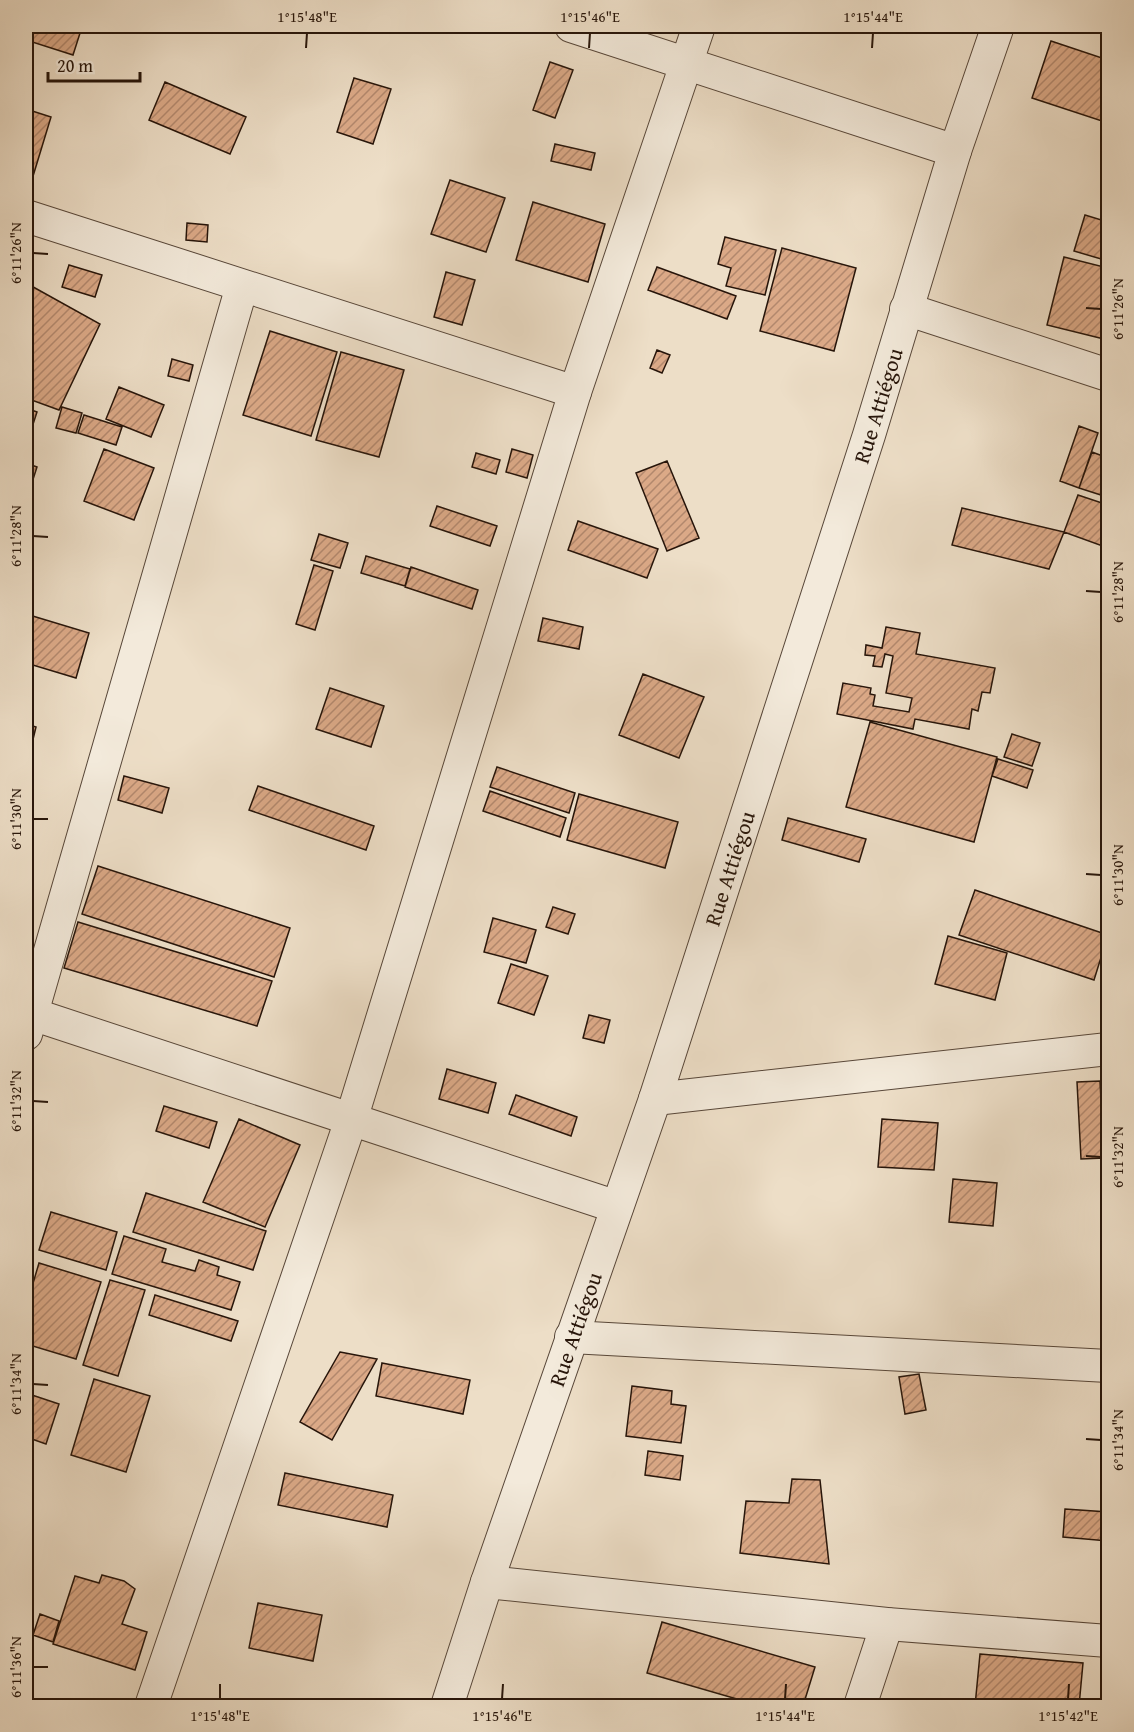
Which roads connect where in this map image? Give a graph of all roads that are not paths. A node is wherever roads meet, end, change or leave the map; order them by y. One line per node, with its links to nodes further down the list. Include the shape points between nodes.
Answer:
1 (571, 26): 4 (street)
2 (699, 26): 4 (street)
3 (998, 26): 5 (street, Rue Attiégou)
4 (688, 63): 5 (street); 10 (street)
5 (955, 151): 8 (street, Rue Attiégou)
6 (26, 216): 7 (street)
7 (242, 286): 10 (street); 11 (street)
8 (906, 309): 9 (street); 13 (street, Rue Attiégou)
9 (1108, 375)
10 (575, 392): 14 (street)
11 (28, 1020): 14 (street)
12 (1106, 1042): 13 (street)
13 (656, 1099): 15 (street, Rue Attiégou)
14 (351, 1120): 15 (street); 21 (street)
15 (617, 1207): 16 (street, Rue Attiégou)
16 (571, 1337): 17 (street); 18 (street, Rue Attiégou)
17 (1108, 1366)
18 (487, 1582): 19 (street); 22 (street, Rue Attiégou)
19 (887, 1624): 20 (street); 23 (street)
20 (1108, 1641)
21 (151, 1707)
22 (447, 1707)
23 (860, 1707)

